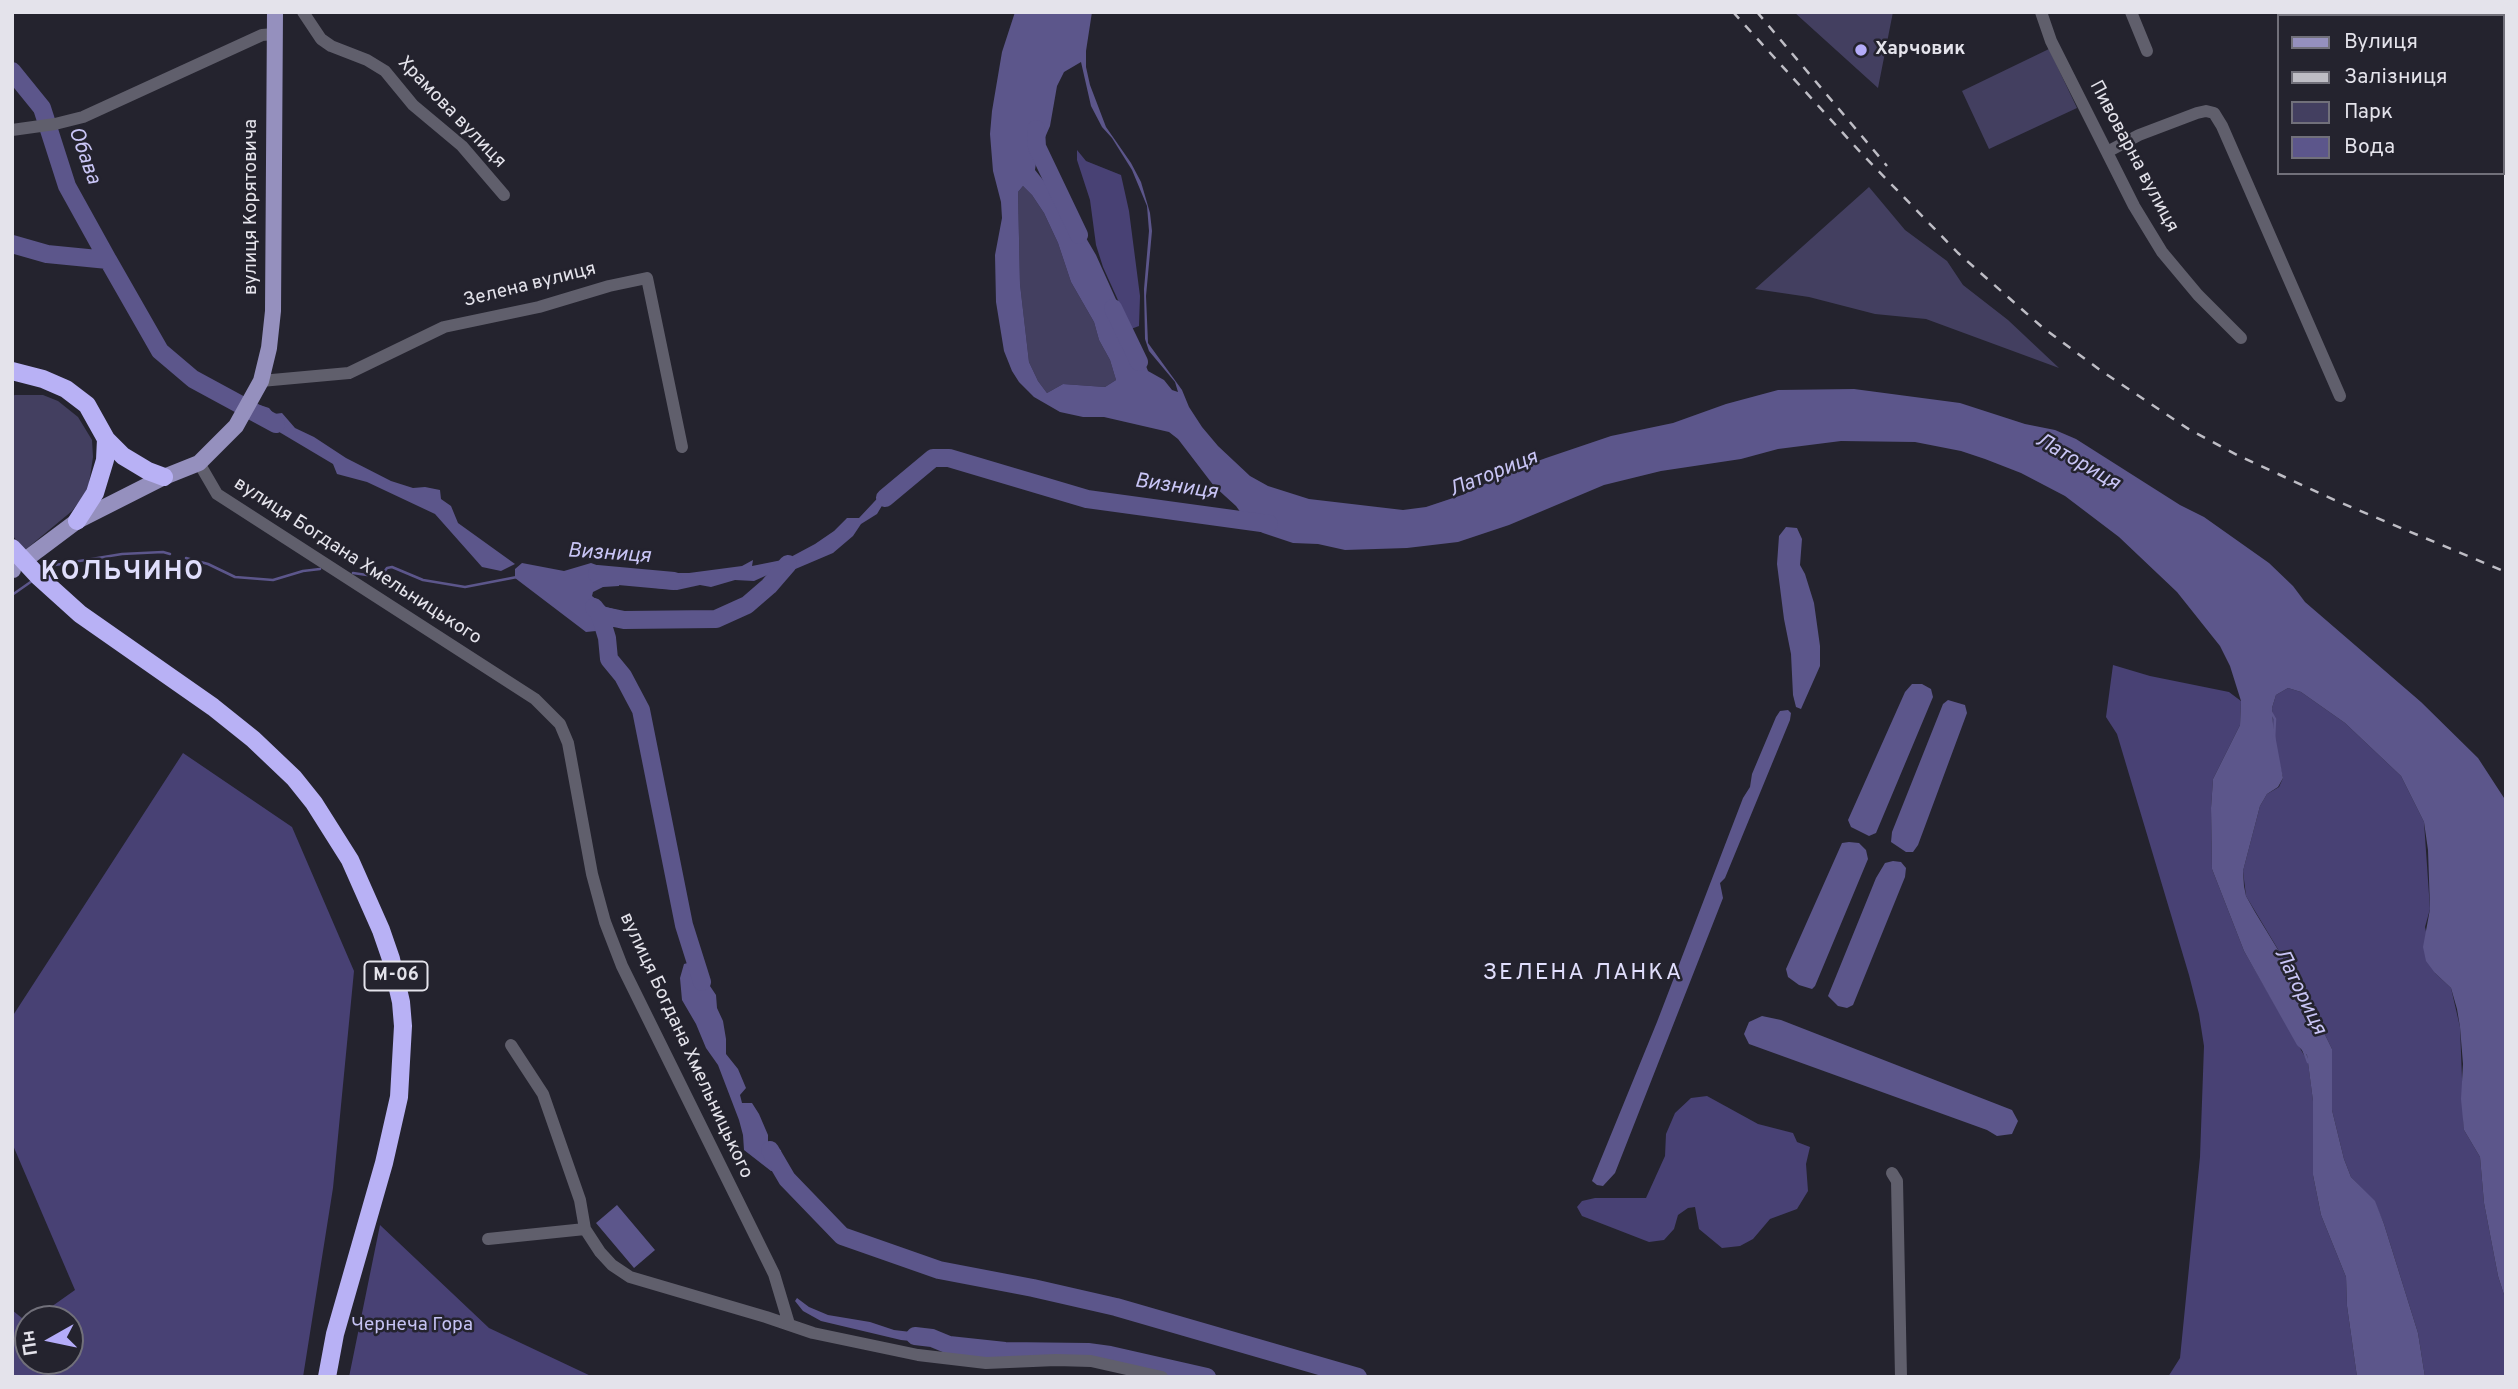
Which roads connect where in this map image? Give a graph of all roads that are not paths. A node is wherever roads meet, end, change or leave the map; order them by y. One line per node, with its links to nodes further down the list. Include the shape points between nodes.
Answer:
1 (275, 12): 5 (main road, вулиця Корятовича)
2 (303, 12): 9 (street, Храмова вулиця, via 321,39 378,65 413,105 462,146)
3 (2041, 12): 8 (street, Пивоварна вулиця)
4 (2131, 12): 6 (street)
5 (274, 34): 7 (street, via 262,35 83,117); 13 (main road, вулиця Корятовича, via 272,311)
6 (2147, 51)
7 (12, 130)
8 (2106, 152): 10 (street, Пивоварна вулиця, via 2162,252); 15 (street, via 2197,113 2214,113)
9 (504, 195)
10 (2241, 338)
11 (12, 371): 12 (highway)
12 (43, 379): 14 (highway); 16 (highway, via 87,405)
13 (261, 382): 17 (street, Зелена вулиця, via 349,373 444,327 647,278); 18 (main road, вулиця Корятовича, via 236,426)
14 (12, 386)
15 (2340, 397)
16 (106, 439): 19 (highway, via 123,456); 20 (highway, via 95,493)
17 (682, 447)
18 (199, 463): 19 (main road); 27 (street, вулиця Богдана Хмельницького, via 217,494 535,699 560,724 568,743 605,922 622,966 774,1274)
19 (164, 477): 20 (main road)
20 (77, 520): 22 (main road)
21 (12, 548): 28 (highway, М-06, via 80,614 253,739 294,778 350,860 391,958 403,1026 399,1097)
22 (29, 557)
23 (511, 1045): 25 (street, via 543,1094 580,1200)
24 (1892, 1173): 30 (street, via 1897,1181)
25 (585, 1229): 26 (street); 27 (street, via 600,1252 629,1277)
26 (488, 1239)
27 (789, 1324): 29 (street, via 948,1360 1091,1361)
28 (327, 1377)
29 (1161, 1377)
30 (1901, 1377)

